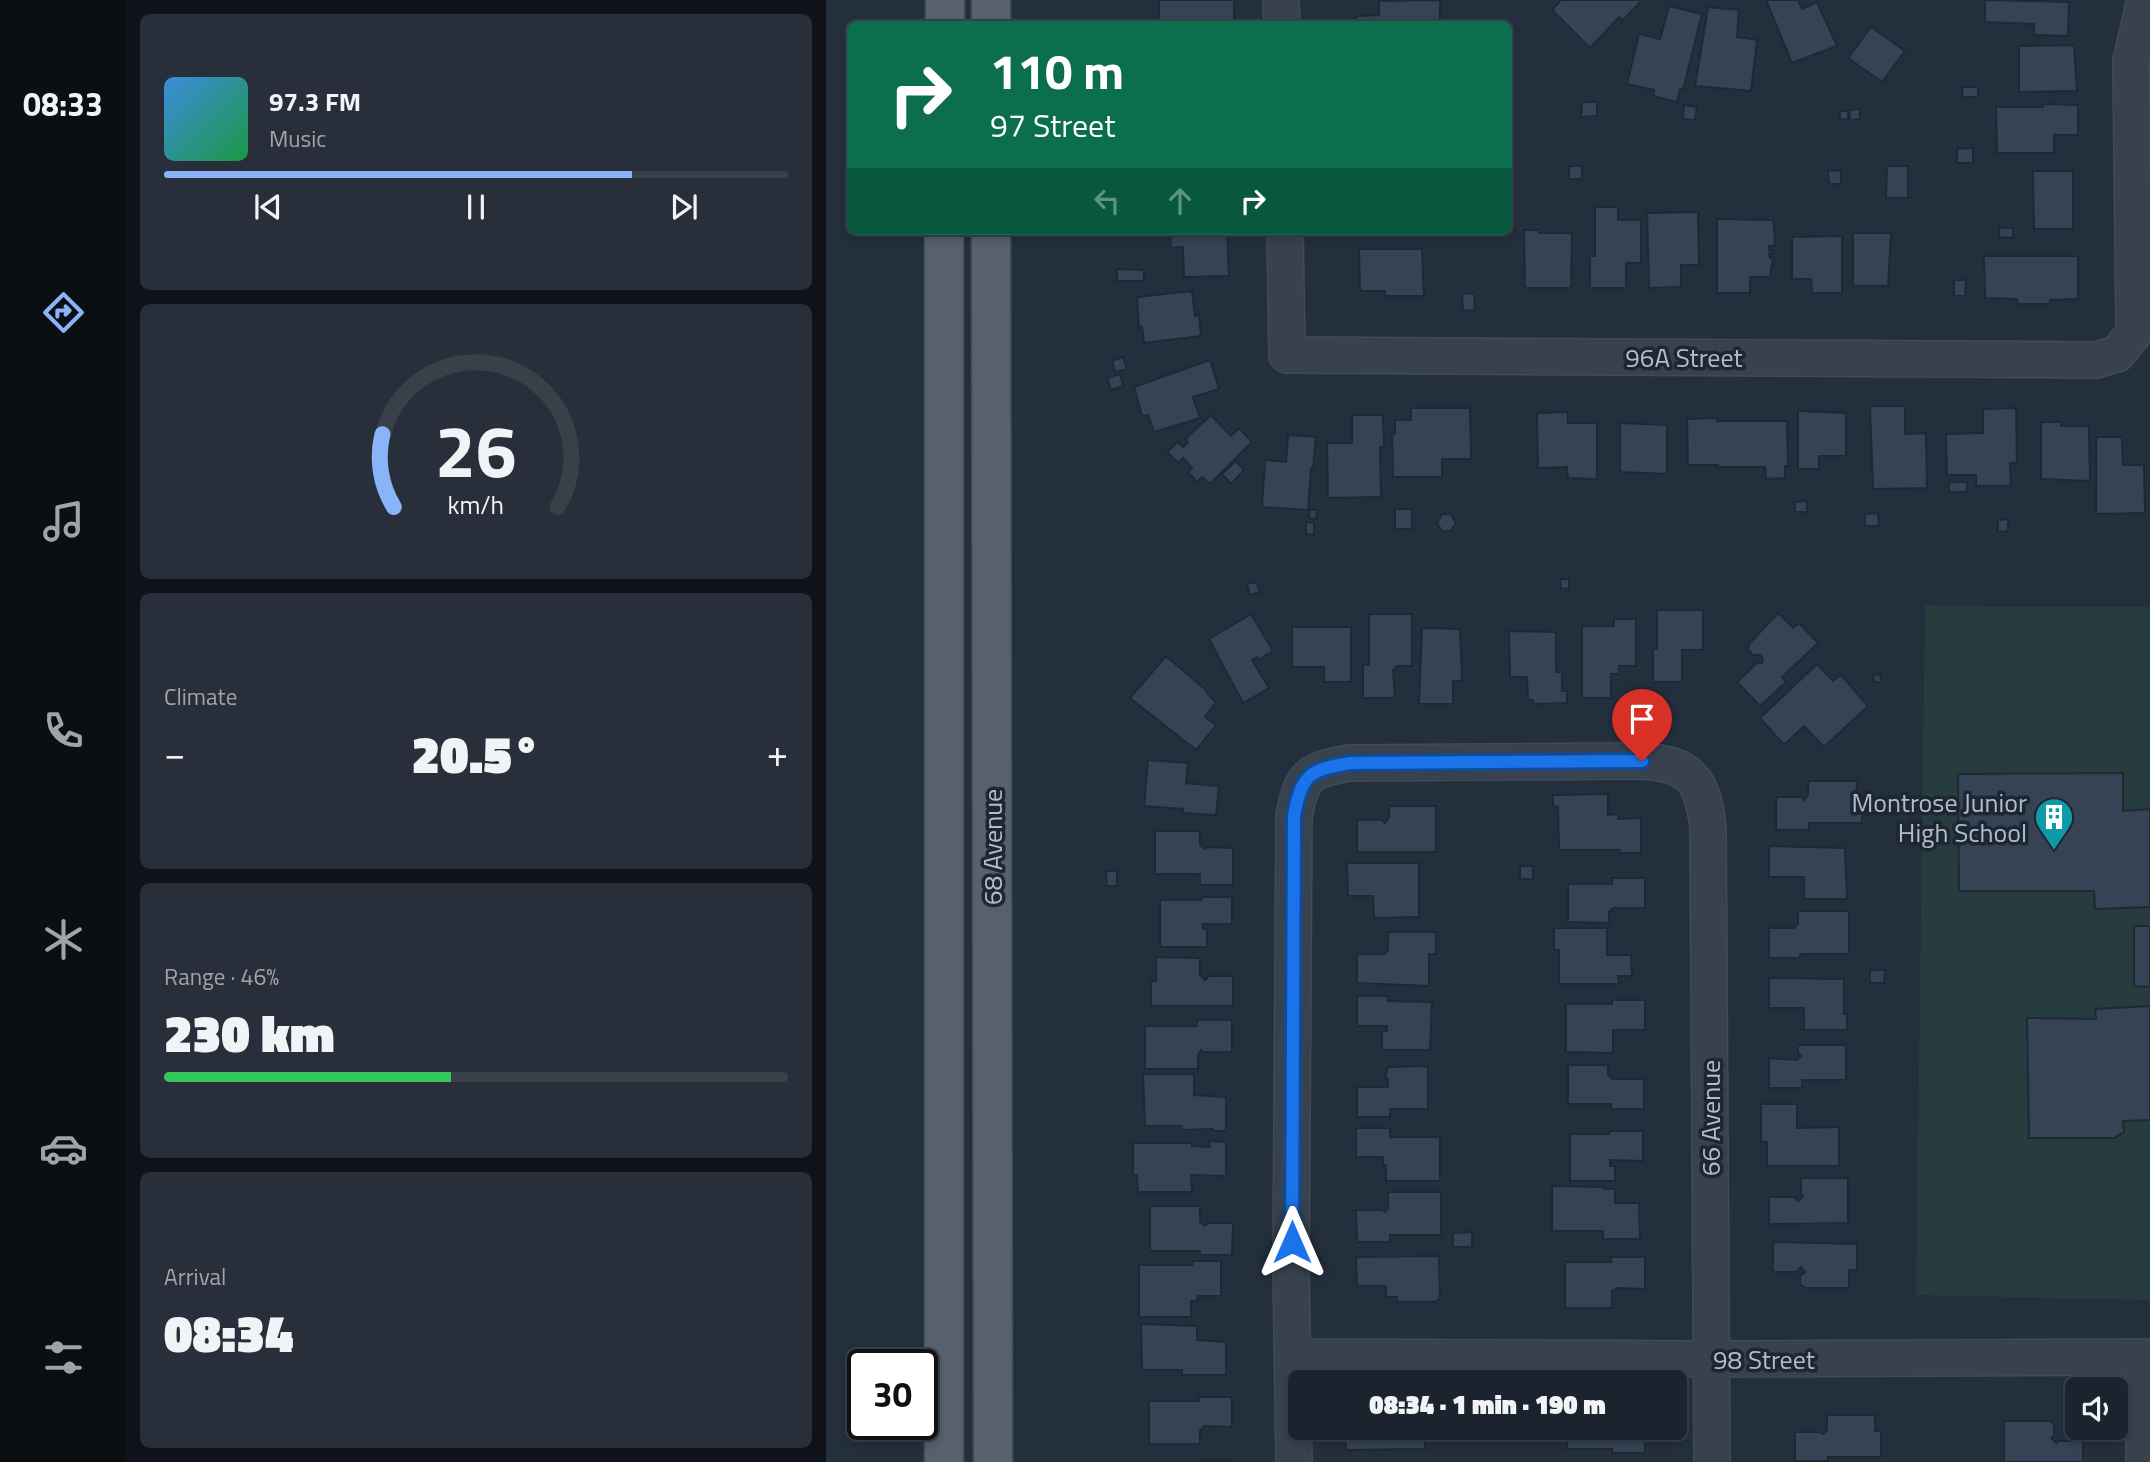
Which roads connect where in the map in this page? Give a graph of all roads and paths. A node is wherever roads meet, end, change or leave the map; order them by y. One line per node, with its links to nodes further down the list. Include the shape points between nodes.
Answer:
1 (945, 0): 5 (main road)
2 (991, 0): 6 (main road)
3 (1281, 0): 7 (street)
4 (2146, 0): 10 (street, 96A Street, via 2131,61 2134,333 2117,354 2096,360 1287,355)
5 (945, 21)
6 (991, 21)
7 (1282, 21)
8 (944, 235): 14 (main road, 68 Avenue)
9 (991, 235): 15 (main road, 68 Avenue)
10 (1285, 235)
11 (1293, 1357): 13 (street, 98 Street); 13 (street, 66 Avenue, via 1294,816 1298,792 1309,774 1350,763 1642,761 1664,762 1693,777 1708,827); 16 (street)
12 (2147, 1357): 13 (street, 98 Street); 18 (street)
13 (1712, 1359): 17 (street, 66 Avenue)
14 (944, 1462)
15 (993, 1462)
16 (1294, 1462)
17 (1713, 1462)
18 (2144, 1462)

